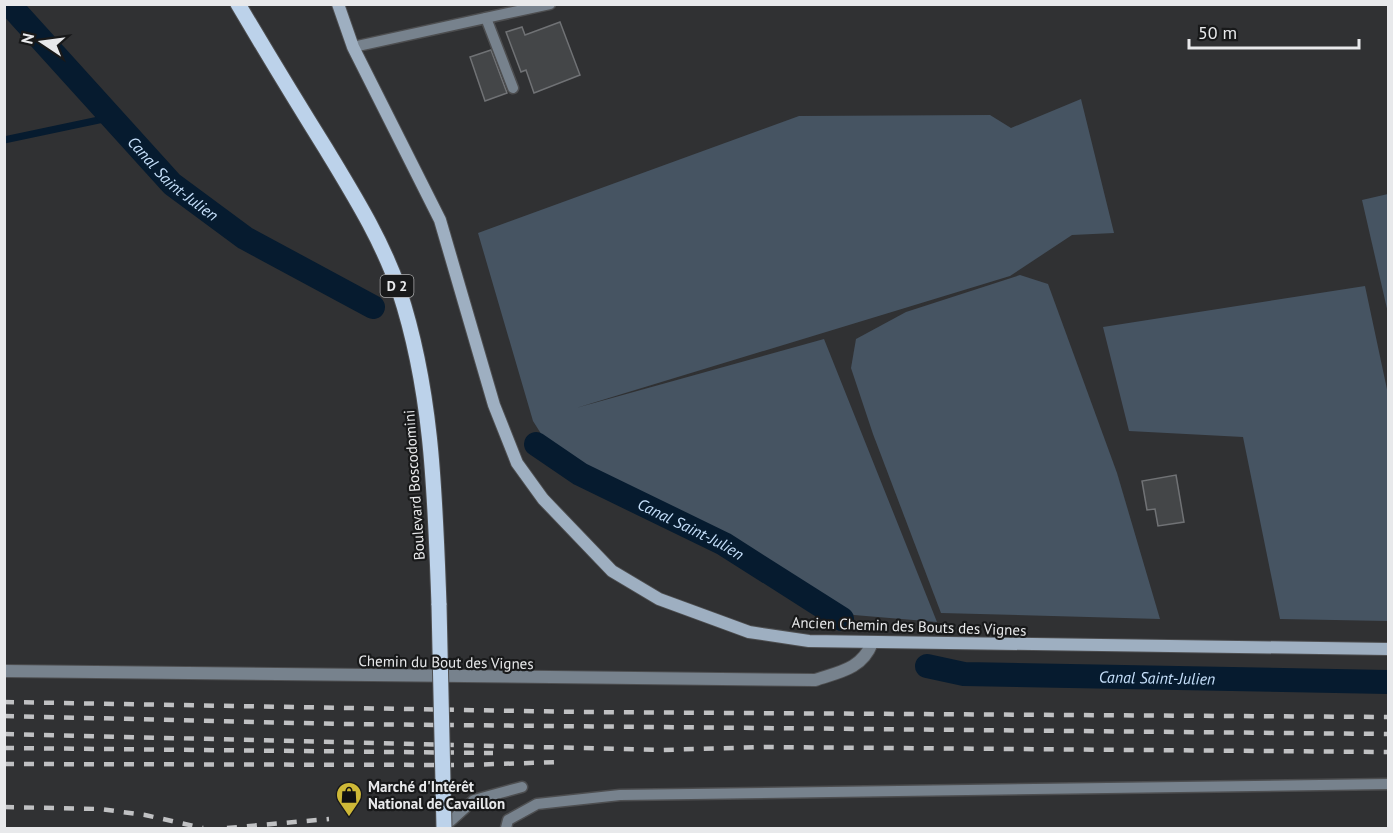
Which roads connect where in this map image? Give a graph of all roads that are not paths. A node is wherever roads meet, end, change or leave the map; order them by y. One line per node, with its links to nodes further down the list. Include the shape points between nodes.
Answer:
1 (238, 4): 12 (main road, Boulevard Boscodomini / D 2, bridge, via 361,207 398,288 418,358 435,477)
2 (338, 4): 5 (street, Ancien Chemin des Bouts des Vignes)
3 (550, 4): 4 (lane)
4 (486, 18): 5 (lane); 6 (lane)
5 (353, 47): 7 (street, Ancien Chemin des Bouts des Vignes, via 440,220 494,405 517,463 543,499 612,571 659,599 749,632 809,641)
6 (513, 88)
7 (872, 643): 8 (street, Ancien Chemin des Bouts des Vignes); 9 (street, Chemin du Bout des Vignes, via 857,666 815,680)
8 (1389, 649)
9 (4, 671)
10 (1389, 784): 13 (lane, via 620,795 537,804 508,820)
11 (522, 787): 12 (lane, via 474,800)
12 (444, 828)
13 (506, 828)

